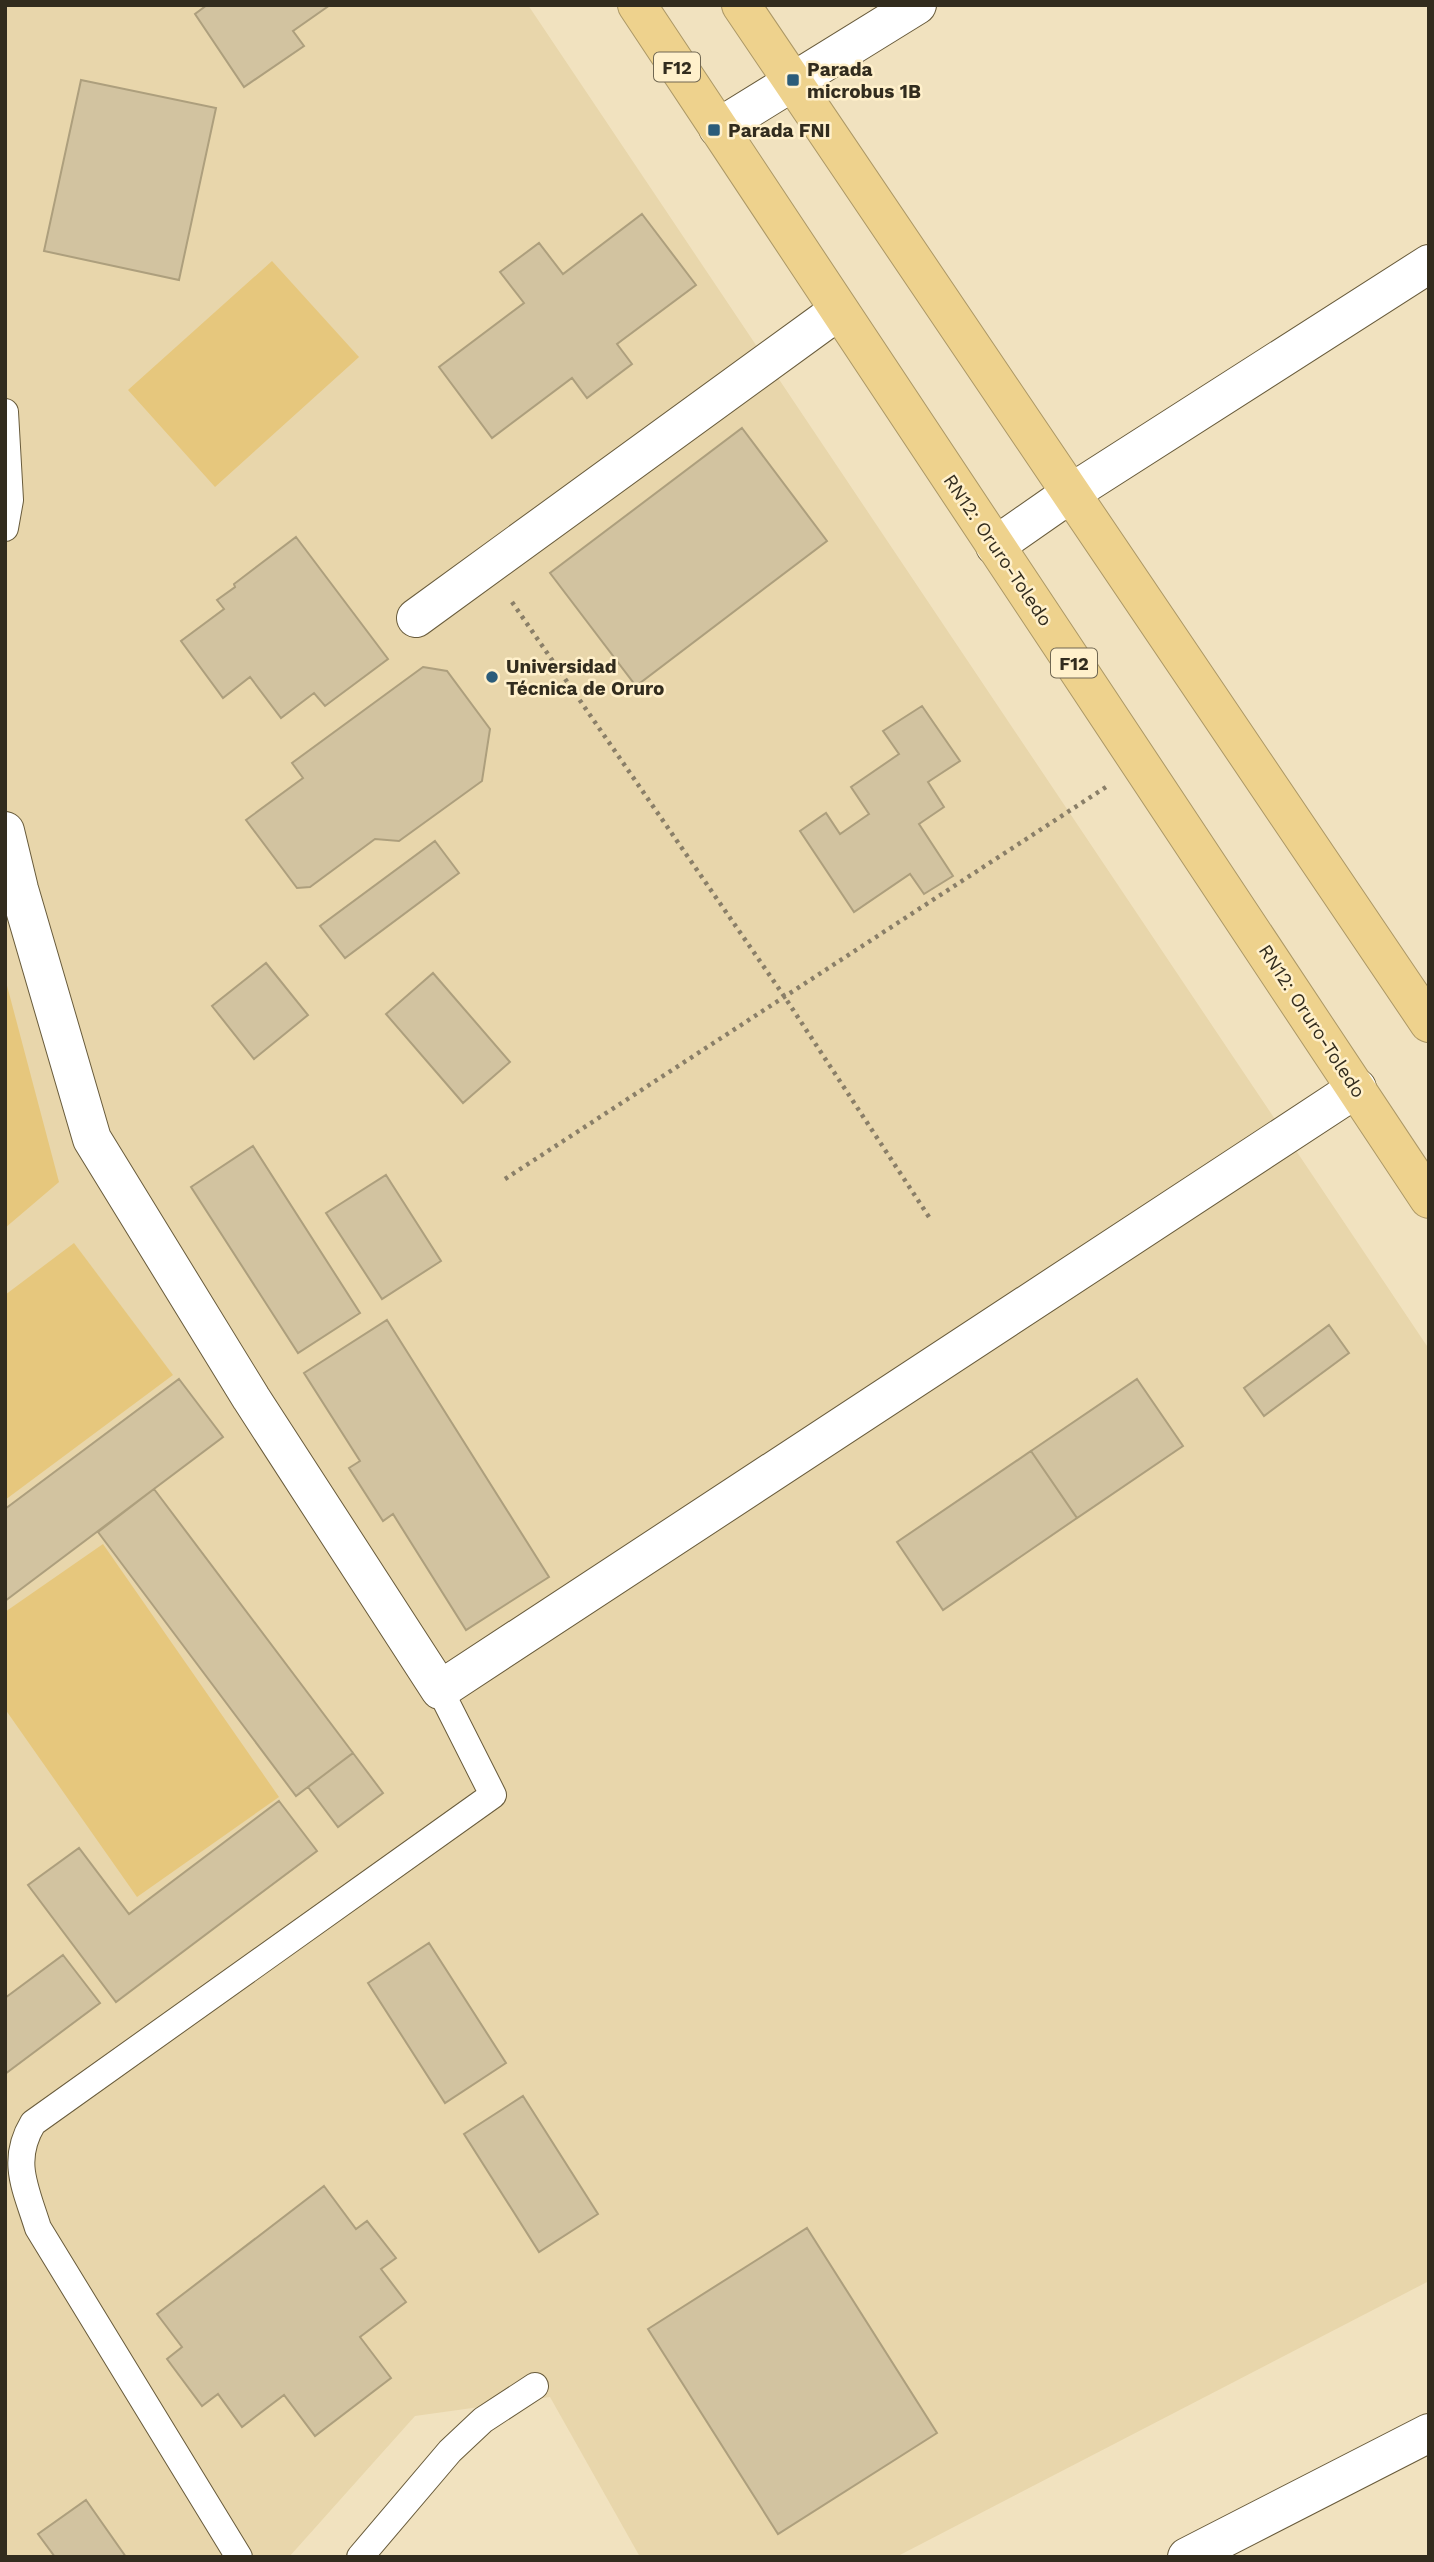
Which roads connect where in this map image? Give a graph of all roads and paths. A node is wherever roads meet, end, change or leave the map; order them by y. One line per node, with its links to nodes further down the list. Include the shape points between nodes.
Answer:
1 (637, 5): 5 (highway, RN12: Oruro-Toledo / F12)
2 (741, 5): 4 (highway)
3 (917, 5): 4 (street)
4 (793, 83): 5 (street); 9 (highway)
5 (718, 128): 7 (highway, RN12: Oruro-Toledo / F12)
6 (1429, 264): 9 (street)
7 (838, 311): 11 (highway, RN12: Oruro-Toledo / F12); 13 (street)
8 (5, 412): 10 (lane, via 10,500)
9 (1071, 493): 11 (street); 17 (highway)
10 (5, 528)
11 (995, 546): 14 (highway, RN12: Oruro-Toledo / F12)
12 (512, 601): 16 (path)
13 (416, 618)
14 (1141, 763): 16 (path); 18 (highway, RN12: Oruro-Toledo / F12)
15 (5, 831): 22 (street, via 92,1139 251,1398)
16 (784, 996): 19 (path); 21 (path)
17 (1429, 1023)
18 (1357, 1088): 20 (highway, RN12: Oruro-Toledo / F12); 22 (street)
19 (505, 1179)
20 (1429, 1199)
21 (930, 1220)
22 (440, 1690): 25 (lane, via 493,1795 33,2123 23,2141 20,2168 38,2228)
23 (535, 2386): 26 (lane, via 483,2420 450,2451)
24 (1429, 2433): 27 (street)
25 (239, 2557)
26 (360, 2557)
27 (1187, 2557)

